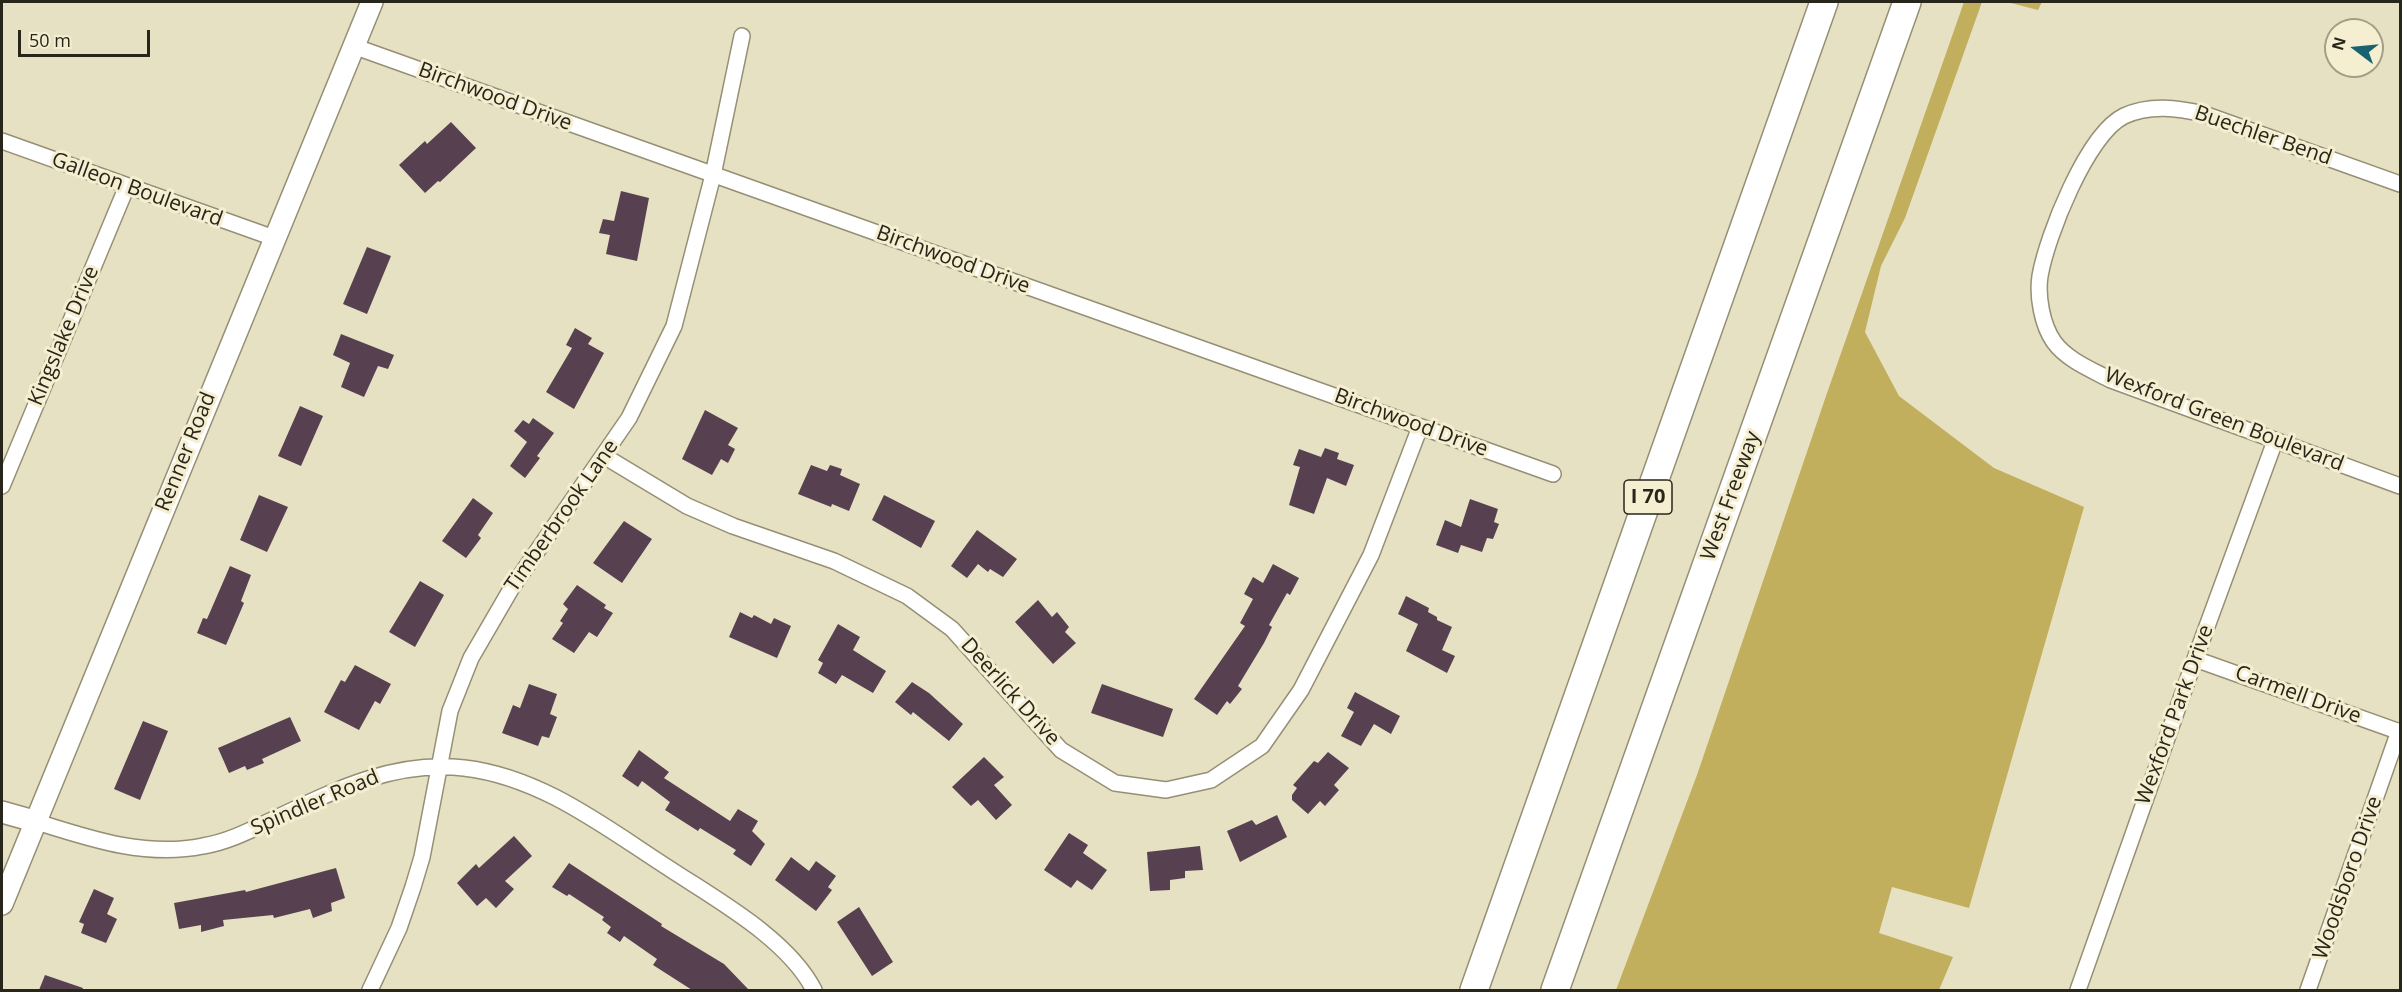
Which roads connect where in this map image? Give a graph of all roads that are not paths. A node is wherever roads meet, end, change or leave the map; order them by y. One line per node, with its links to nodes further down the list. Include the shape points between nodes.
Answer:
1 (372, 2): 5 (main road, Renner Road)
2 (1824, 2): 26 (highway, I 70)
3 (1907, 2): 27 (highway, West Freeway)
4 (742, 36): 8 (street, Timberbrook Lane)
5 (353, 46): 8 (street, Birchwood Drive); 11 (main road, Renner Road)
6 (2123, 117): 9 (street, Buechler Bend, via 2158,108 2197,112); 13 (street, Wexford Green Boulevard, via 2093,147 2055,228 2040,276 2045,324 2054,342 2071,358 2111,380)
7 (2, 141): 10 (street, Galleon Boulevard)
8 (713, 175): 12 (street, Birchwood Drive); 14 (street, Timberbrook Lane, via 674,326 629,418)
9 (2400, 184)
10 (127, 186): 11 (street, Galleon Boulevard); 16 (street, Kingslake Drive)
11 (274, 238): 22 (main road, Renner Road)
12 (1420, 427): 14 (street, Deerlick Drive, via 1371,555 1301,690 1262,746 1211,780 1166,790 1115,783 1061,750 952,629 907,596 834,561 687,506); 15 (street, Birchwood Drive)
13 (2275, 441): 17 (street, Wexford Green Boulevard); 18 (street, Wexford Park Drive)
14 (604, 456): 20 (street, Timberbrook Lane, via 511,589 471,658 450,711)
15 (1553, 474)
16 (2, 486)
17 (2400, 486)
18 (2195, 659): 19 (street, Carmell Drive); 28 (street, Wexford Park Drive)
19 (2400, 732): 29 (street, Woodsboro Drive)
20 (440, 767): 22 (street, Spindler Road, via 403,769 374,776 230,840 201,847 156,849 115,845); 24 (street, Timberbrook Lane, via 413,887); 25 (street, Spindler Road, via 502,776 560,800 744,918 792,959)
21 (2, 812): 22 (main road, Spindler Road)
22 (34, 821): 23 (main road, Renner Road)
23 (2, 904)
24 (370, 990)
25 (814, 990)
26 (1474, 990)
27 (1556, 990)
28 (2078, 990)
29 (2308, 990)

